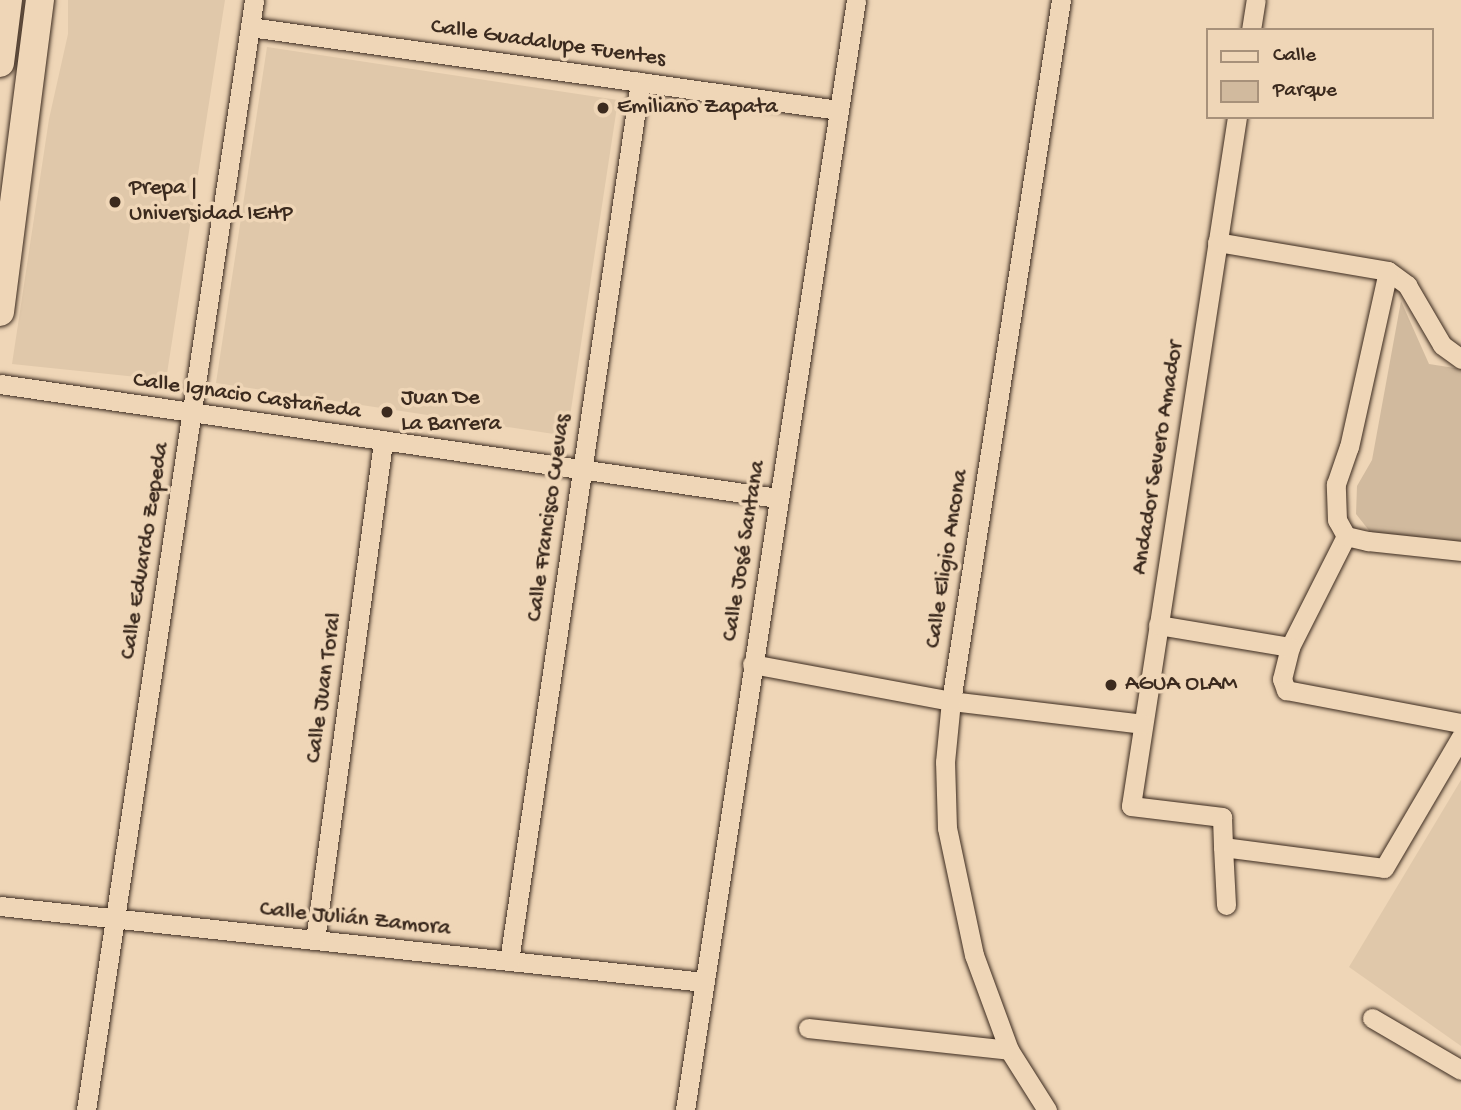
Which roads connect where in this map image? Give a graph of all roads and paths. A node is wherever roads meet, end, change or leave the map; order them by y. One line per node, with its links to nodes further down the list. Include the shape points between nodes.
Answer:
1 (8, 0): 9 (street)
2 (40, 0): 15 (street)
3 (254, 0): 7 (street, Calle Eduardo Zepeda)
4 (856, 0): 11 (street, Calle José Santana)
5 (1061, 0): 27 (street, Calle Eligio Ancona)
6 (1256, 0): 8 (street)
7 (250, 27): 10 (street, Calle Guadalupe Fuentes); 18 (street, Calle Eduardo Zepeda)
8 (1251, 28)
9 (0, 63)
10 (639, 82): 11 (street, Calle Guadalupe Fuentes); 20 (street, Calle Francisco Cuevas)
11 (838, 110): 21 (street, Calle José Santana)
12 (1237, 119): 13 (street, Andador Severo Amador)
13 (1217, 242): 14 (street); 24 (street, Andador Severo Amador)
14 (1388, 271): 16 (street, via 1407,285 1442,345); 22 (street, via 1349,447 1336,484 1337,520)
15 (0, 312)
16 (1461, 359)
17 (0, 384): 18 (street, Calle Ignacio Castañeda)
18 (192, 415): 19 (street, Calle Ignacio Castañeda); 34 (street, Calle Eduardo Zepeda)
19 (383, 442): 20 (street, Calle Ignacio Castañeda); 35 (street, Calle Juan Toral)
20 (582, 470): 21 (street, Calle Ignacio Castañeda); 36 (street, Calle Francisco Cuevas)
21 (778, 498): 26 (street, Calle José Santana)
22 (1346, 536): 23 (street); 25 (street)
23 (1461, 551)
24 (1158, 625): 25 (street); 29 (street, Andador Severo Amador)
25 (1290, 647): 28 (street, via 1282,679 1286,690)
26 (752, 664): 27 (street); 37 (street, Calle José Santana)
27 (951, 701): 29 (street); 40 (street, Calle Eligio Ancona, via 945,762 947,828 974,955)
28 (1461, 723)
29 (1143, 724): 31 (street, Andador Severo Amador, via 1131,806 1222,817)
30 (1461, 737): 31 (street, via 1384,868)
31 (1223, 847): 32 (street)
32 (1226, 905)
33 (0, 906): 34 (street, Calle Julián Zamora)
34 (115, 918): 35 (street, Calle Julián Zamora); 42 (street, Calle Eduardo Zepeda)
35 (315, 940): 36 (street, Calle Julián Zamora)
36 (509, 961): 37 (street, Calle Julián Zamora)
37 (704, 982): 43 (street, Calle José Santana)
38 (1372, 1018): 41 (street)
39 (808, 1028): 40 (street)
40 (1009, 1050): 44 (street, Calle Eligio Ancona)
41 (1461, 1070)
42 (86, 1110)
43 (685, 1110)
44 (1047, 1110)

